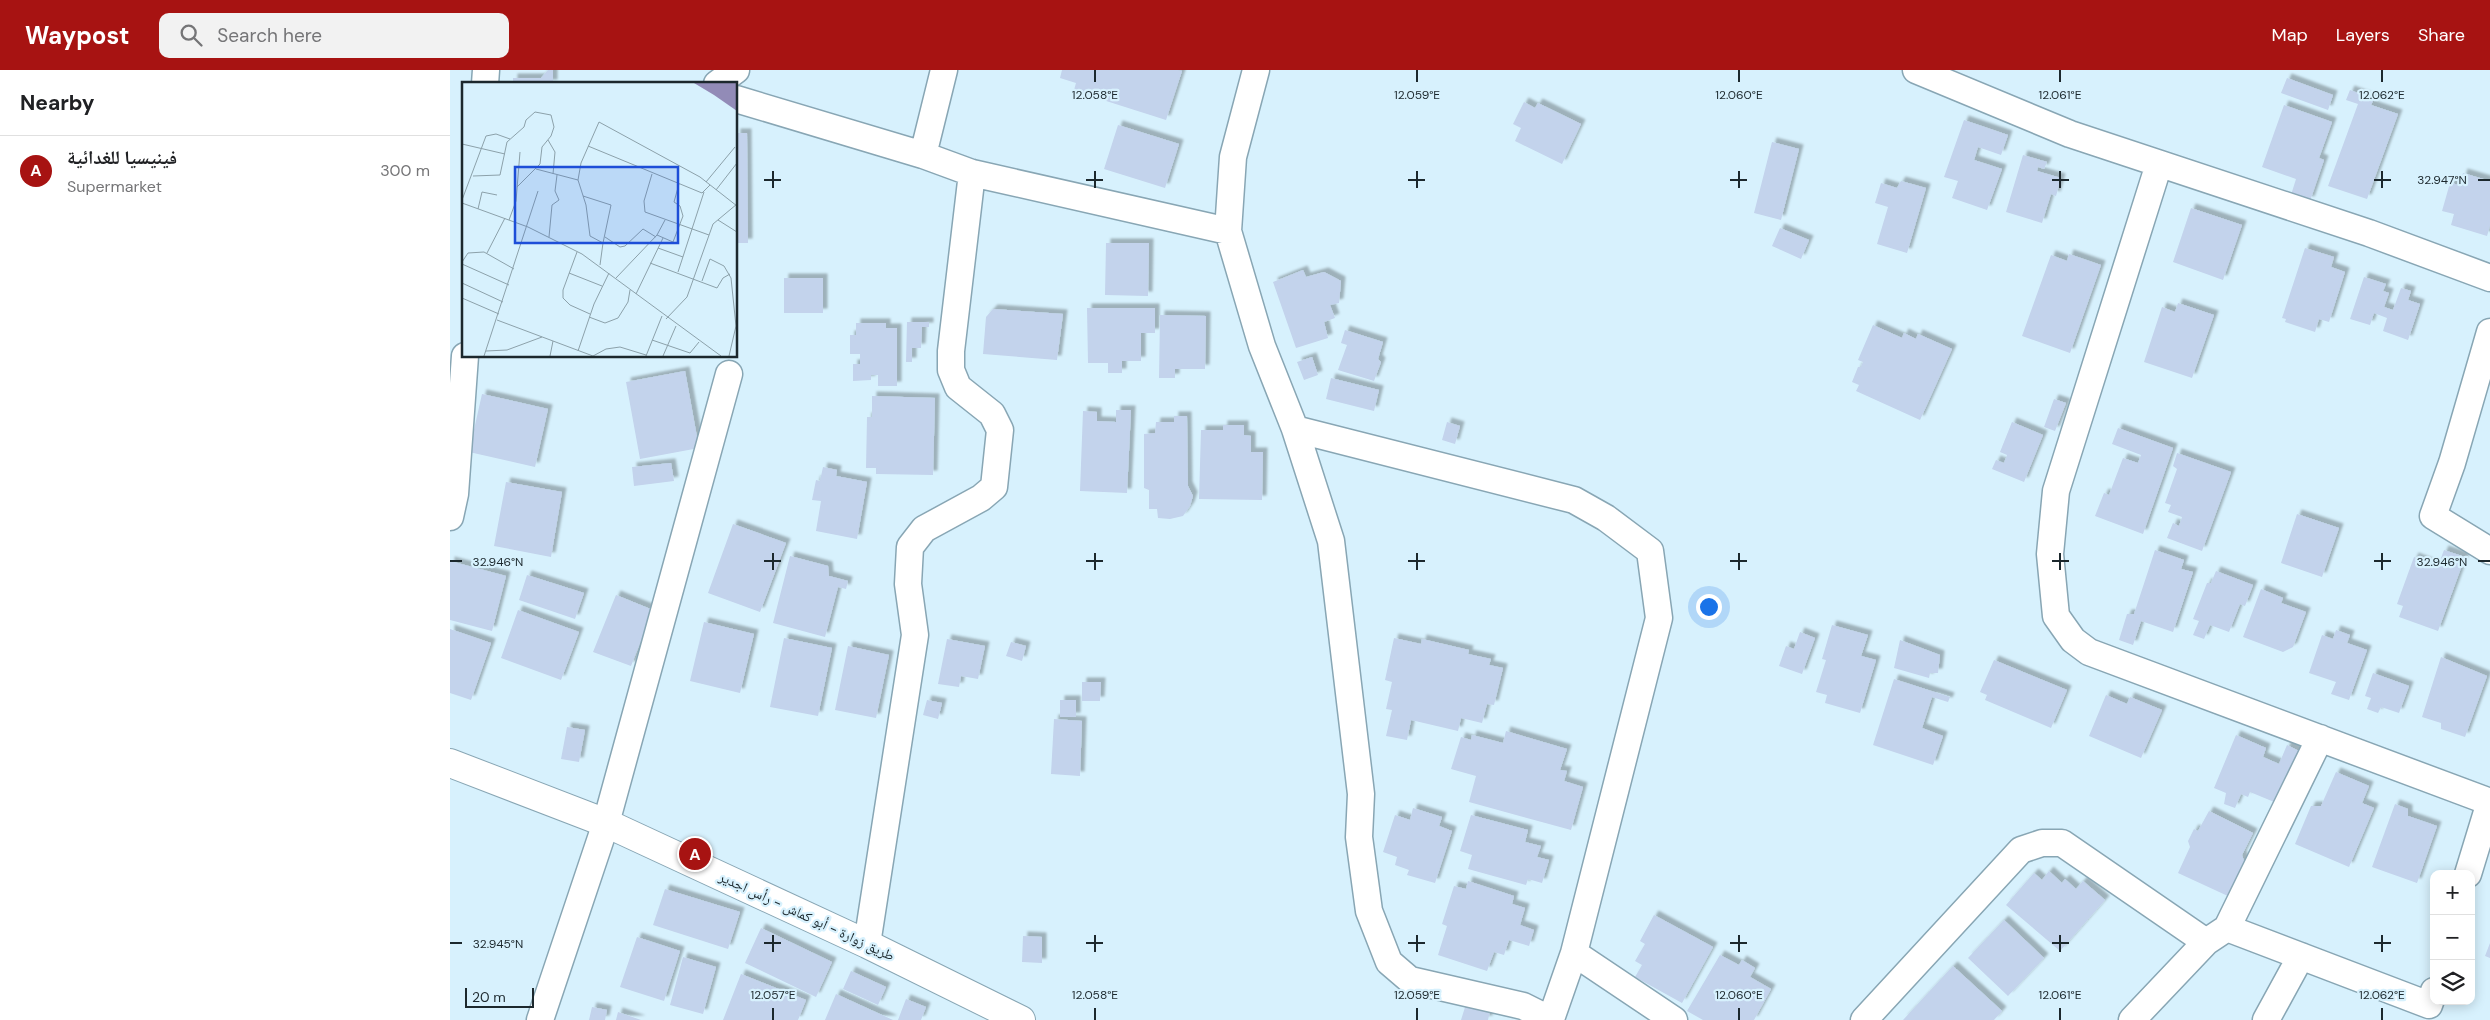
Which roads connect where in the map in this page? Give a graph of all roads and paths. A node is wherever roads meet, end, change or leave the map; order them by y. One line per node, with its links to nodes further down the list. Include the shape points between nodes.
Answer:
1 (736, 70): 5 (street)
2 (944, 70): 7 (street)
3 (1256, 70): 10 (street, via 1233,157)
4 (1916, 70): 8 (street, via 2070,134)
5 (719, 82)
6 (738, 100): 7 (street)
7 (923, 155): 9 (street)
8 (2159, 164): 11 (street, via 2369,233); 18 (street, via 2056,491 2050,554 2056,616 2073,640 2089,652)
9 (972, 174): 10 (street); 24 (street, via 951,370 958,387 992,414 1000,430 994,487 981,498 924,529 910,547 908,584 915,635)
10 (1228, 231): 15 (street, via 1262,346)
11 (2490, 278)
12 (2490, 332): 17 (street, via 2433,516)
13 (465, 358): 16 (street, via 455,494)
14 (729, 374): 21 (street)
15 (1295, 429): 25 (street, via 1574,500 1606,518 1650,551 1659,618); 28 (street, via 1331,541 1361,794 1359,837 1369,911 1379,940 1389,962 1410,980 1523,1006)
16 (450, 517)
17 (2490, 551)
18 (2320, 738): 20 (street); 23 (street)
19 (450, 763): 21 (main road, طريق زوارة - أبو كماش - رأس اجدير)
20 (2490, 802): 22 (street)
21 (606, 823): 24 (main road, طريق زوارة - أبو كماش - رأس اجدير); 29 (street)
22 (2469, 870)
23 (2216, 935): 26 (street); 32 (street, via 2062,843 2042,843 2021,850); 33 (street)
24 (867, 944): 30 (main road, طريق زوارة - أبو كماش - رأس اجدير)
25 (1574, 953): 28 (street); 31 (street)
26 (2301, 956): 27 (street); 34 (street)
27 (2429, 1005)
28 (1551, 1019)
29 (540, 1020)
30 (1021, 1020)
31 (1674, 1020)
32 (1864, 1020)
33 (2132, 1020)
34 (2266, 1020)

